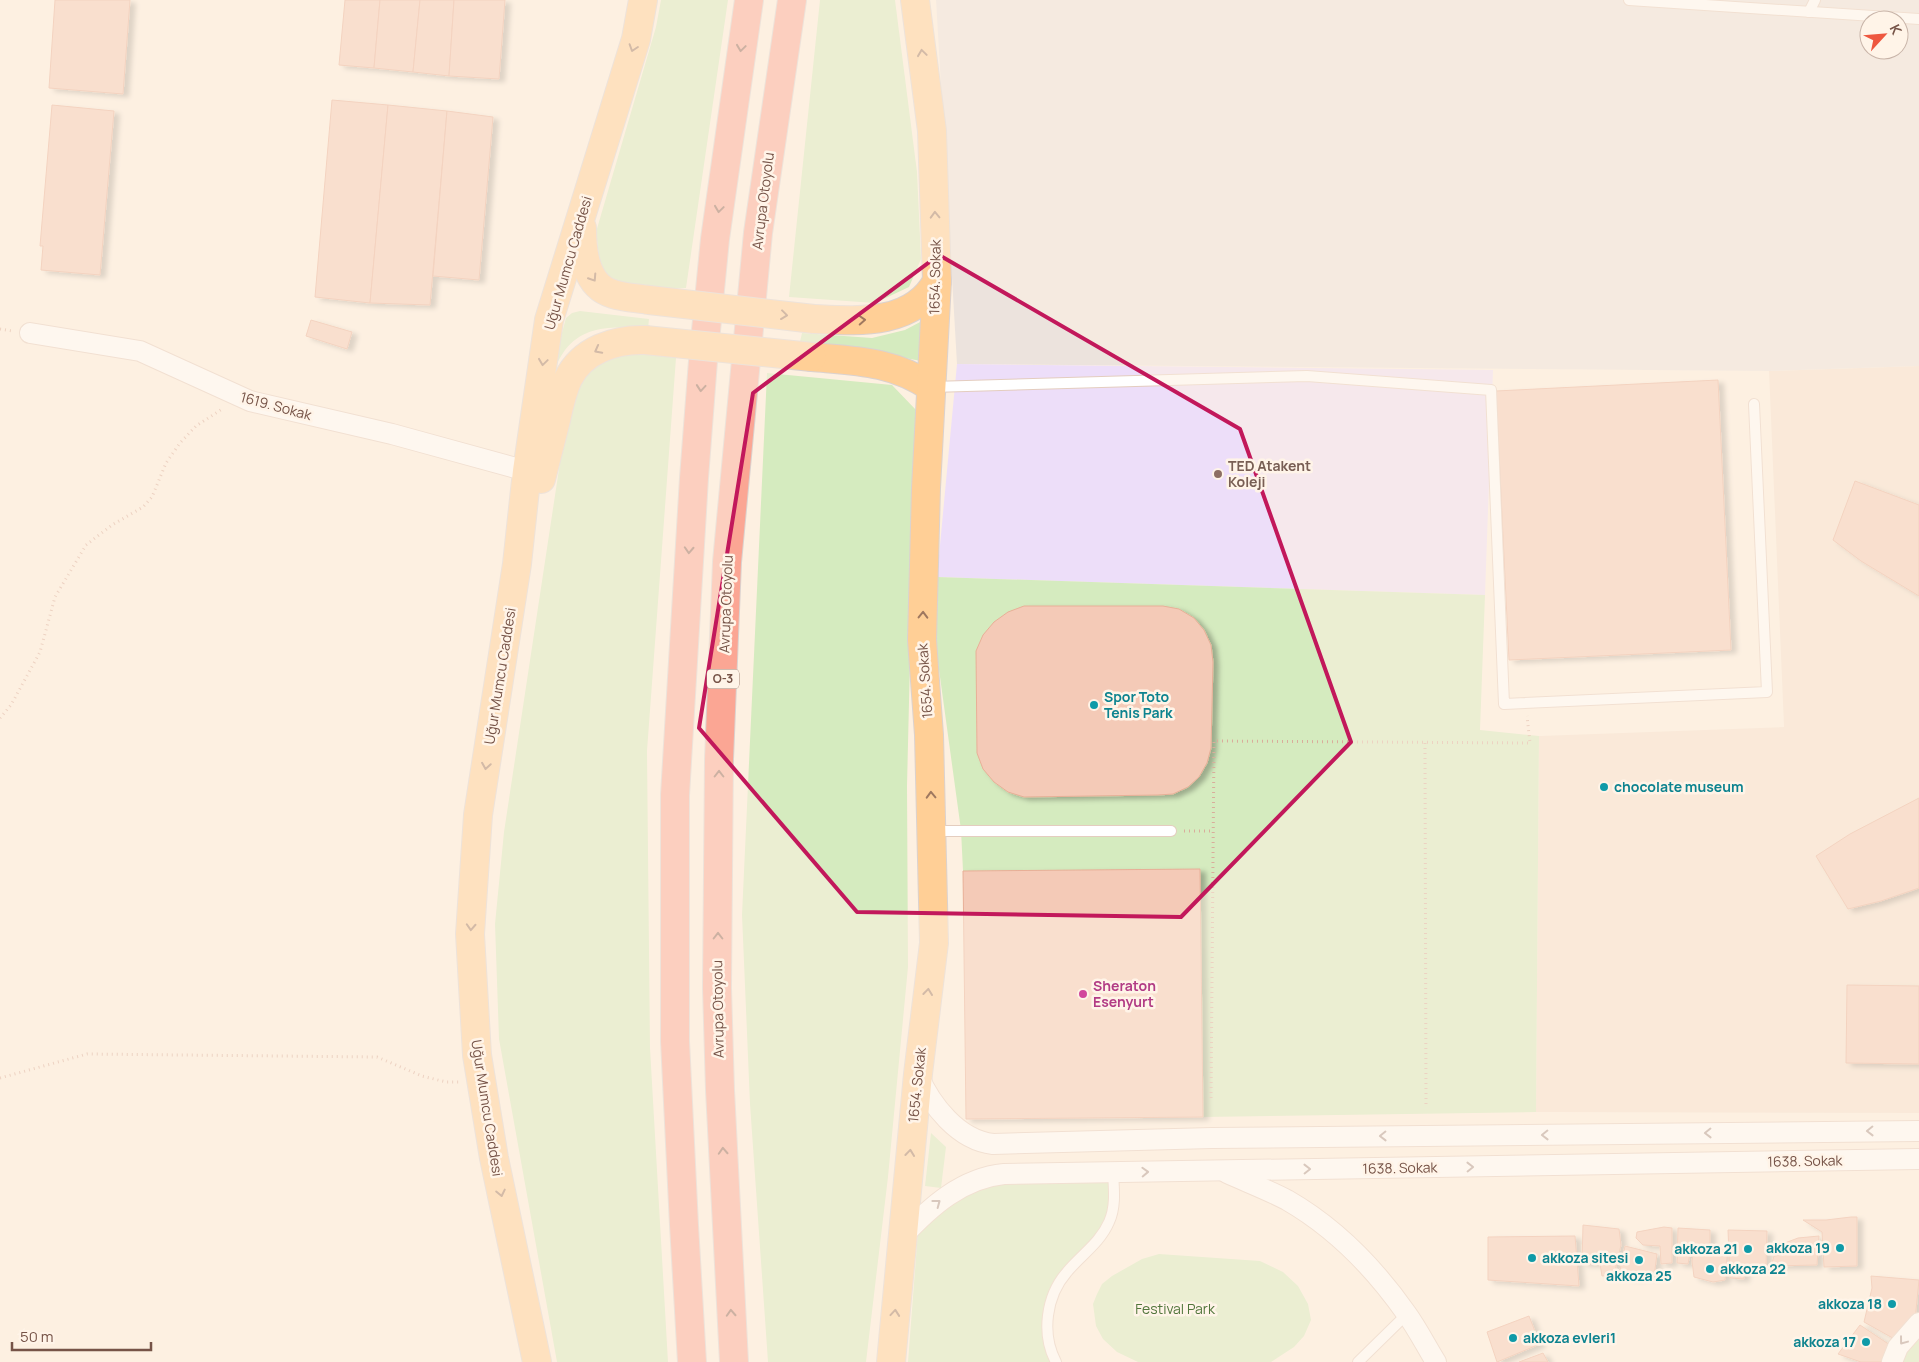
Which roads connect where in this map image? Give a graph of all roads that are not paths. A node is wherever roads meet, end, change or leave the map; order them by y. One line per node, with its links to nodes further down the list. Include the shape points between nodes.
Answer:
1 (643, 0): 10 (main road, Uğur Mumcu Caddesi, one-way to 10, via 636,39)
2 (749, 0): 28 (highway, one-way to 28, via 715,239 703,361 675,795 675,1041)
3 (792, 0): 29 (highway, Avrupa Otoyolu / O-3, one-way to 3, via 717,988 719,759 727,562 757,242)
4 (915, 0): 11 (main road, 1654. Sokak, one-way to 4, via 932,131)
5 (1629, 0): 7 (lane)
6 (1815, 0): 8 (lane)
7 (1665, 1): 8 (lane)
8 (1809, 12): 9 (lane)
9 (1919, 19)
10 (581, 214): 11 (main road, one-way to 11, bridge, via 584,258 590,275 604,290 613,294 814,319 868,320 893,316 924,300); 15 (main road, Uğur Mumcu Caddesi, one-way to 15, via 549,320)
11 (937, 281): 13 (main road, 1654. Sokak)
12 (30, 333): 15 (street, 1619. Sokak, via 140,351 250,401 392,434)
13 (930, 387): 14 (lane, via 1307,376 1491,390 1504,704 1767,692); 16 (main road, one-way to 16, bridge, via 912,375 864,362 645,340 619,342 601,348 581,361 568,380); 17 (main road, 1654. Sokak, one-way to 13, via 922,640)
14 (1754, 404)
15 (526, 471): 16 (main road, Uğur Mumcu Caddesi)
16 (517, 564): 27 (main road, Uğur Mumcu Caddesi, one-way to 27, via 478,815 470,934 481,1082)
17 (933, 830): 18 (lane); 19 (main road, 1654. Sokak, one-way to 17, via 934,943)
18 (1171, 831)
19 (918, 1074): 20 (street, 1638. Sokak, one-way to 19, via 1212,1138 993,1144 983,1143 961,1131 932,1100); 24 (main road, 1654. Sokak, one-way to 19)
20 (1919, 1131)
21 (1919, 1159): 22 (street, 1638. Sokak, one-way to 21)
22 (1221, 1170): 23 (street, 1638. Sokak, one-way to 22); 25 (street, via 1287,1200 1328,1229 1371,1270)
23 (1113, 1173): 24 (street, 1638. Sokak, one-way to 23, via 937,1204 979,1179 1004,1174); 31 (lane, via 1114,1202 1110,1220 1096,1243 1060,1281 1050,1307 1047,1337)
24 (902, 1237): 30 (main road, 1654. Sokak, one-way to 24)
25 (1407, 1314): 32 (lane); 33 (street)
26 (1919, 1323): 34 (street, one-way to 34, via 1898,1347)
27 (537, 1362)
28 (692, 1362)
29 (734, 1362)
30 (891, 1362)
31 (1056, 1362)
32 (1358, 1362)
33 (1436, 1362)
34 (1892, 1362)

